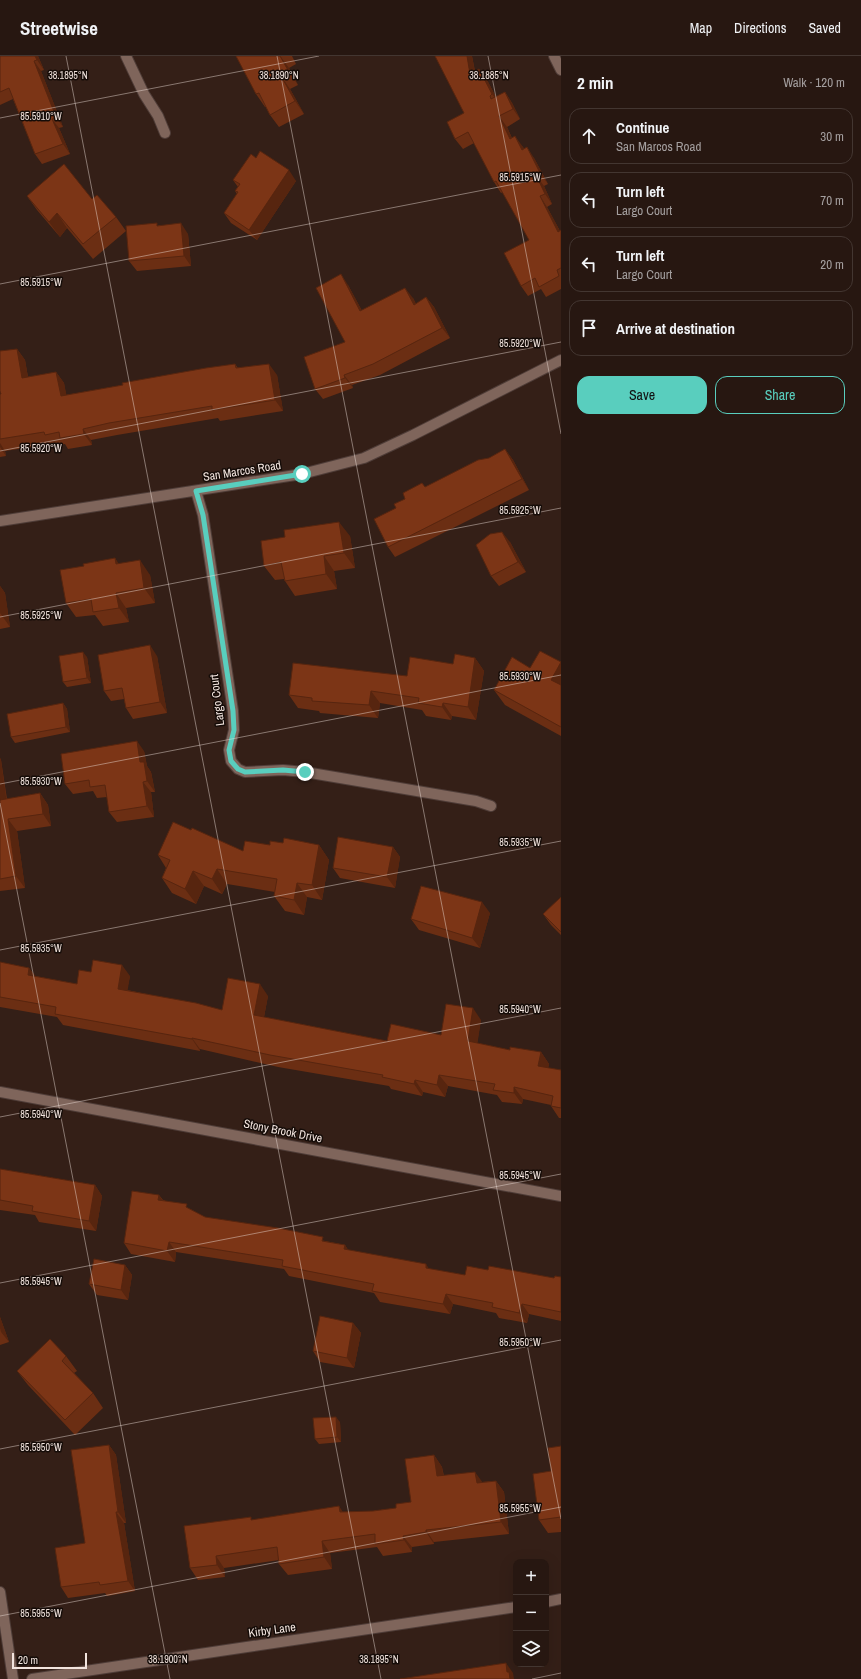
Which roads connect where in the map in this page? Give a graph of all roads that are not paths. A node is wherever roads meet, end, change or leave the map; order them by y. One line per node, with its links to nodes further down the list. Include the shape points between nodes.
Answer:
1 (126, 56): 4 (street)
2 (554, 56): 3 (street)
3 (561, 70)
4 (165, 133)
5 (561, 360): 6 (street, San Marcos Road, via 364,458 302,474)
6 (196, 491): 7 (street, San Marcos Road); 8 (street, Largo Court, via 203,515 233,711 234,730 229,750 231,761 238,769 245,772 305,772 476,801)
7 (0, 521)
8 (491, 806)
9 (0, 1092): 10 (street, Stony Brook Drive)
10 (561, 1196)
11 (0, 1592): 15 (street)
12 (561, 1599): 13 (street)
13 (549, 1601)
14 (513, 1606): 16 (street, Kirby Lane)
15 (13, 1679)
16 (32, 1679)

